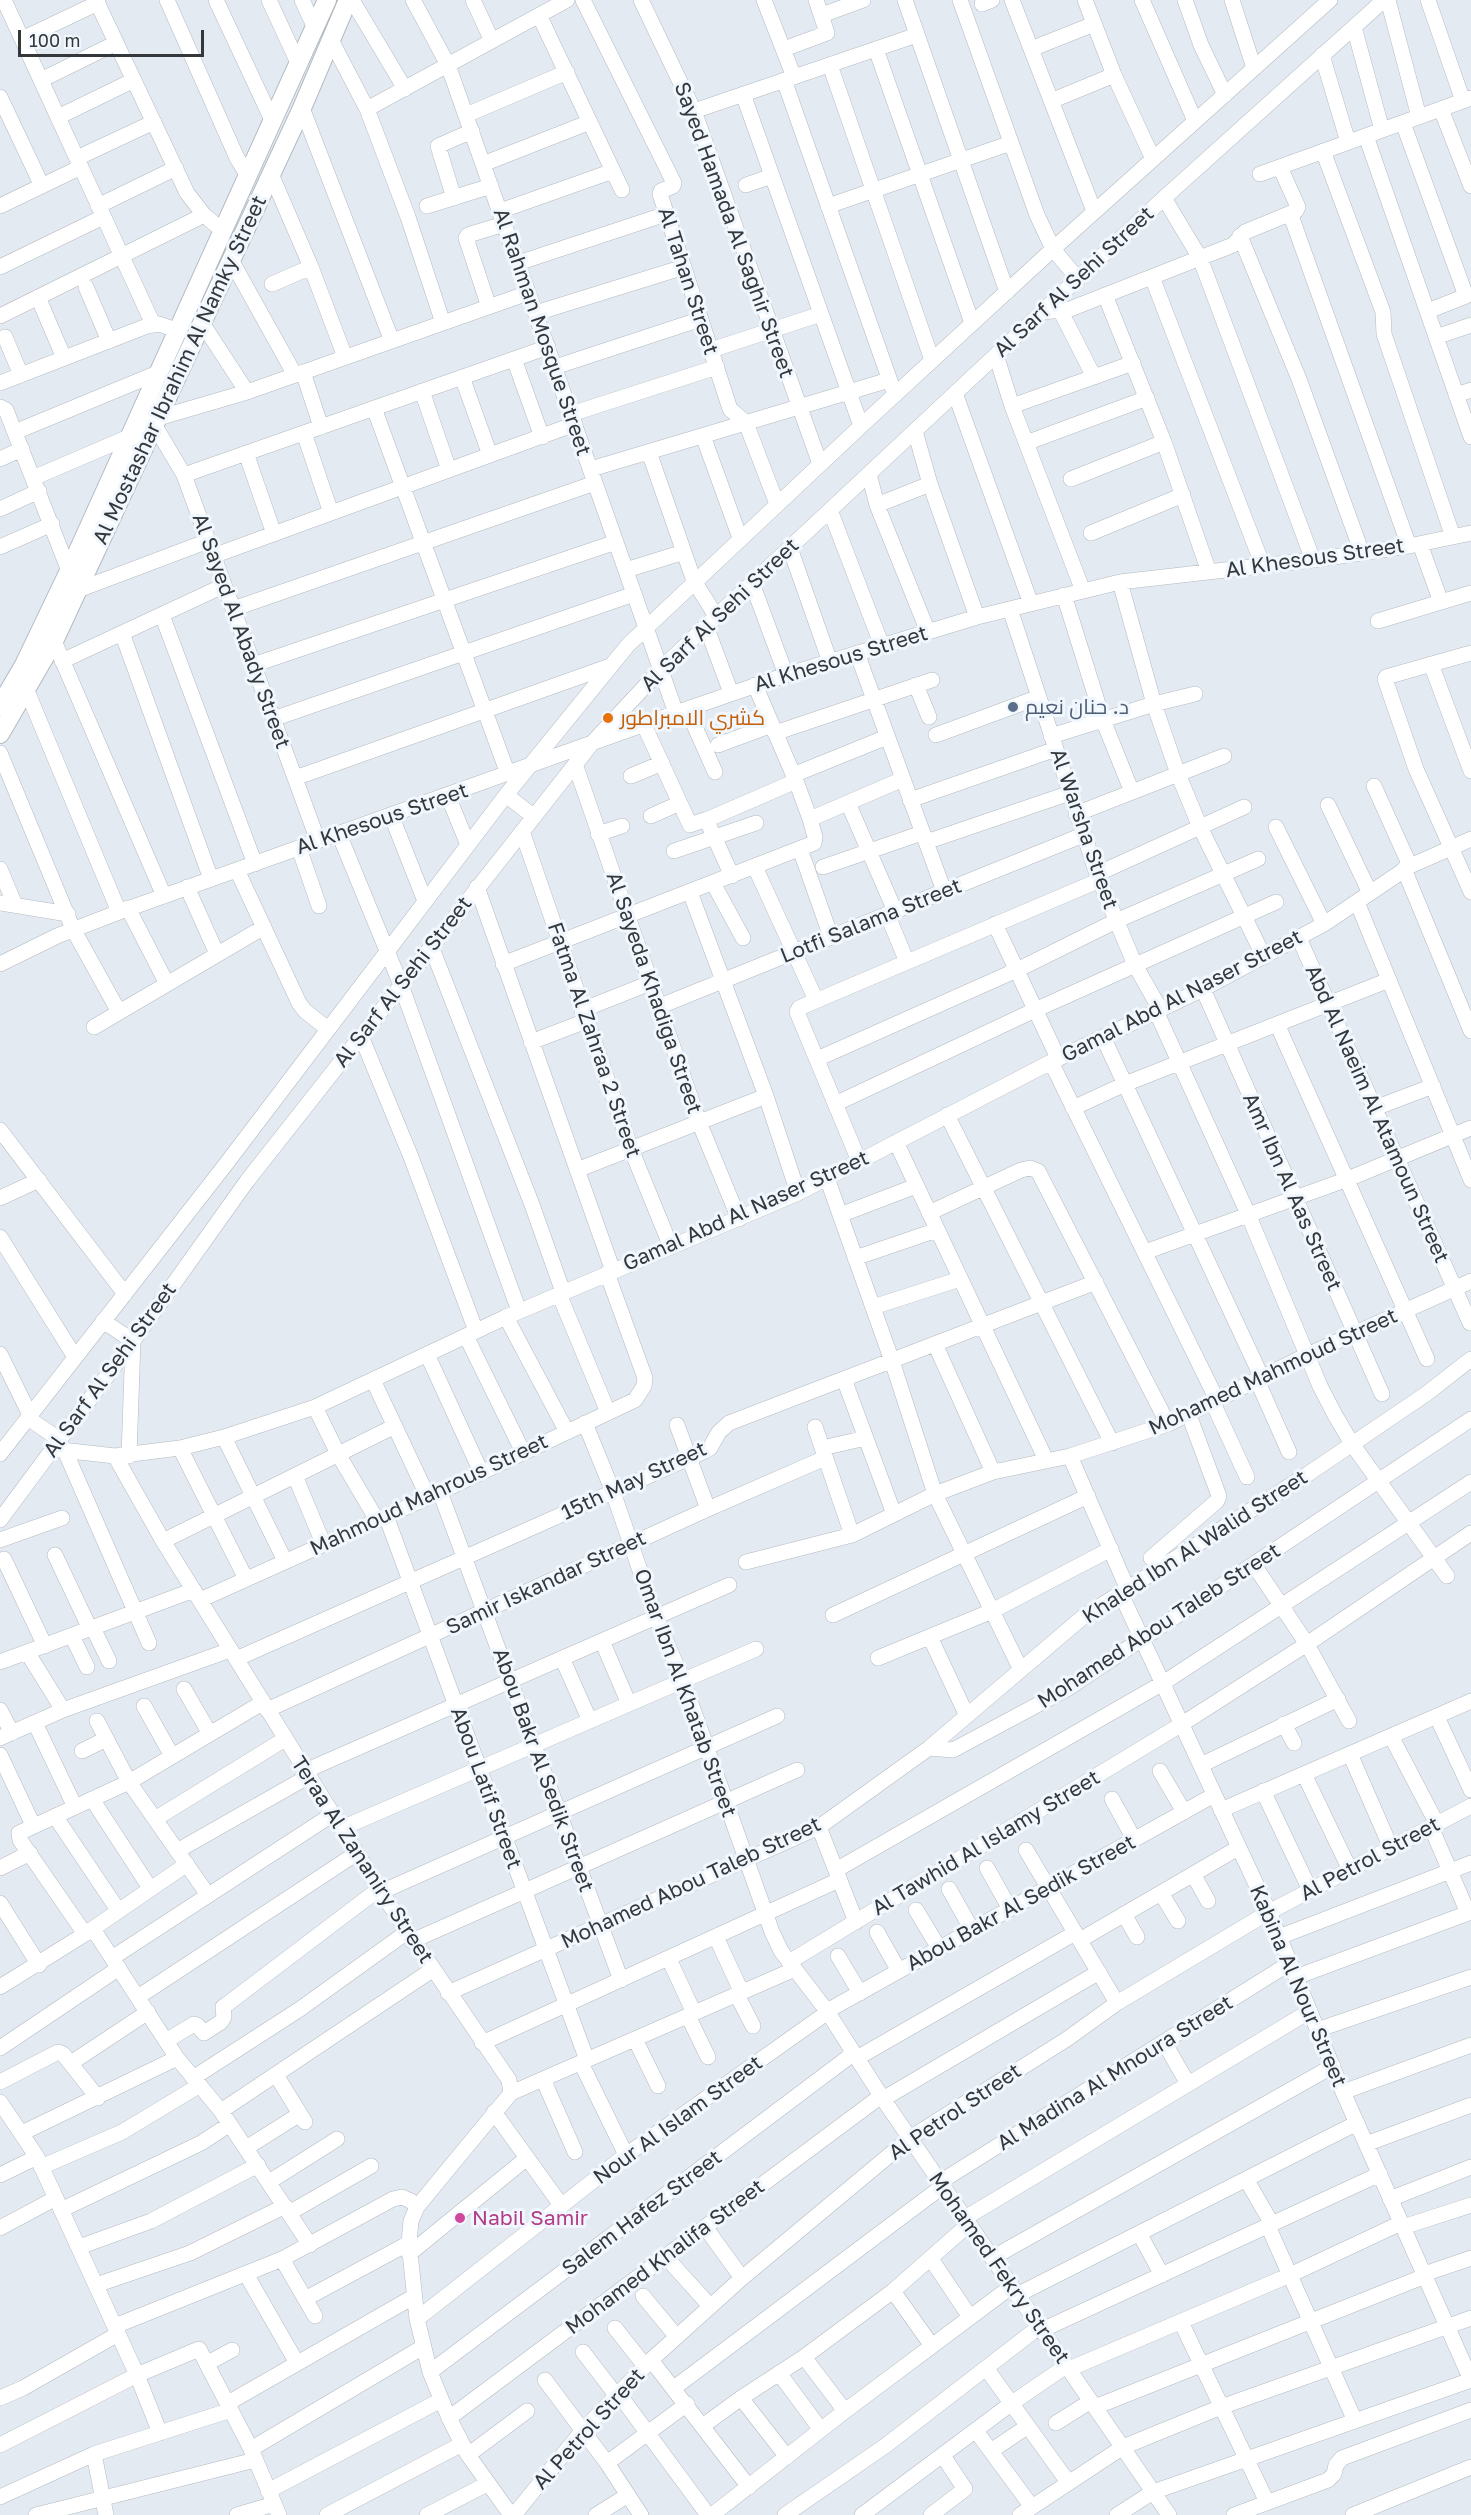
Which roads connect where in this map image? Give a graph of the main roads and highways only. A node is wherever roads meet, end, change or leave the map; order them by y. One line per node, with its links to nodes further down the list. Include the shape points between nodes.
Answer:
1 (327, 0): 3 (main road, Al Mostashar Ibrahim Al Namky Street, via 69,571)
2 (350, 0): 4 (main road, Al Mostashar Ibrahim Al Namky Street, via 54,641)
3 (0, 706)
4 (0, 734)

